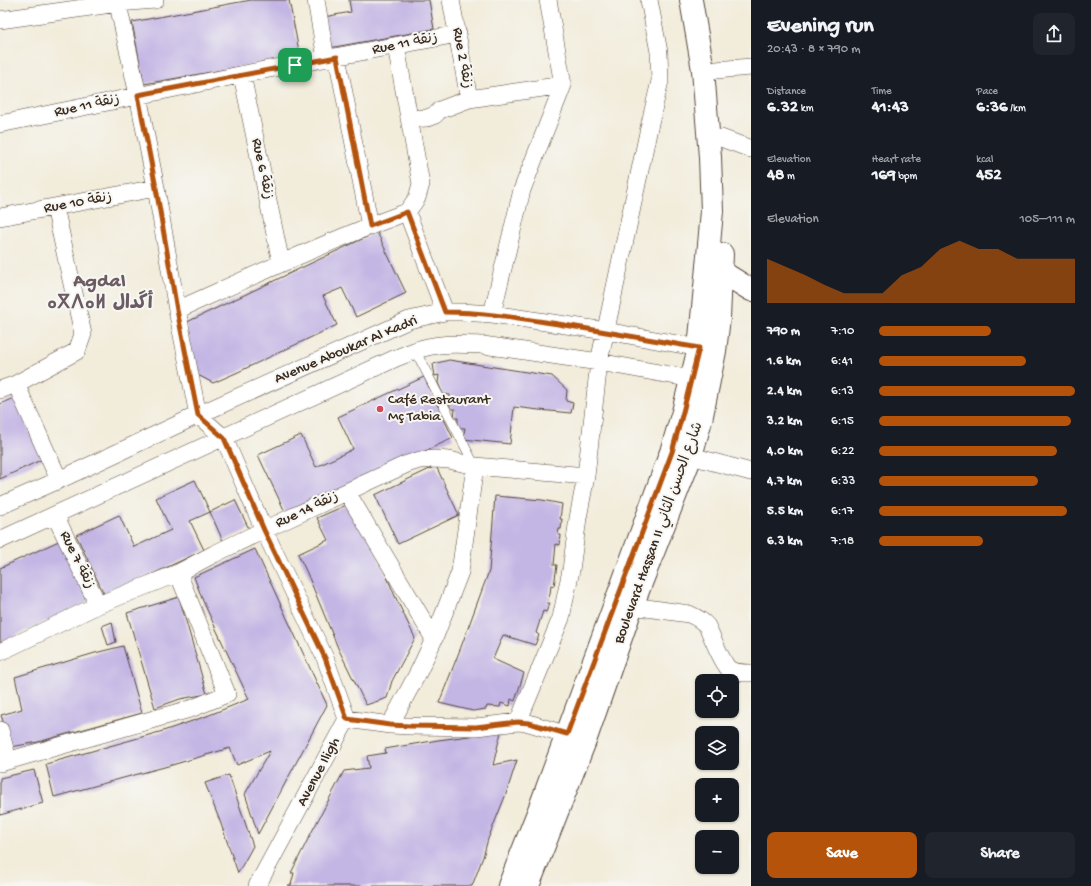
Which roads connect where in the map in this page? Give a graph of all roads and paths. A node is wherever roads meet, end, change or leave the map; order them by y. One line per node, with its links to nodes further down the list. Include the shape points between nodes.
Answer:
1 (155, 0): 8 (street)
2 (316, 0): 12 (street)
3 (452, 0): 10 (street, Rue 2 زنقة)
4 (548, 0): 16 (street)
5 (649, 0): 34 (street, via 659,52 660,82)
6 (691, 0): 29 (main road, Boulevard Hassan II شارع الحسن الثاني, via 703,70)
7 (702, 0): 14 (main road, Boulevard Hassan II شارع الحسن الثاني)
8 (118, 1): 9 (street); 17 (street)
9 (0, 20)
10 (458, 34): 11 (street, Rue 11 زنقة); 18 (street, Rue 2 زنقة)
11 (396, 46): 12 (street, Rue 11 زنقة); 19 (street)
12 (331, 58): 15 (street, Rue 11 زنقة); 27 (street)
13 (751, 67): 14 (street)
14 (716, 70): 21 (main road, Boulevard Hassan II شارع الحسن الثاني)
15 (242, 75): 17 (street, Rue 11 زنقة); 28 (street, Rue 6 زنقة)
16 (563, 85): 18 (street); 33 (street, via 522,190)
17 (138, 95): 20 (street, Rue 11 زنقة); 23 (street)
18 (469, 99): 19 (street, Rue 2 زنقة, via 427,118)
19 (409, 119): 25 (street, via 421,184 417,198)
20 (0, 124)
21 (721, 138): 22 (street); 29 (main road, Boulevard Hassan II شارع الحسن الثاني)
22 (751, 149)
23 (156, 188): 24 (street, Rue 10 زنقة); 31 (street)
24 (55, 207): 26 (street, Rue 10 زنقة); 39 (street, via 83,334 77,351)
25 (407, 212): 27 (street); 32 (street)
26 (0, 217)
27 (370, 226): 28 (street)
28 (281, 263): 31 (street)
29 (715, 269): 30 (main road); 36 (main road, Boulevard Hassan II شارع الحسن الثاني, via 719,318)
30 (751, 290)
31 (177, 310): 41 (street)
32 (445, 312): 33 (street, Avenue Aboukar Al Kadri); 41 (street, Avenue Aboukar Al Kadri, via 409,320)
33 (492, 314): 34 (street, Avenue Aboukar Al Kadri)
34 (606, 331): 36 (street, Avenue Aboukar Al Kadri); 37 (street)
35 (415, 350): 37 (street, Avenue Aboukar Al Kadri, via 447,344 483,345); 42 (street, Avenue Aboukar Al Kadri); 44 (lane)
36 (707, 350): 38 (main road, Boulevard Hassan II شارع الحسن الثاني)
37 (599, 362): 38 (street, Avenue Aboukar Al Kadri); 46 (street)
38 (700, 380): 43 (main road, Boulevard Hassan II شارع الحسن الثاني, via 701,420); 63 (main road, Boulevard Hassan II شارع الحسن الثاني, via 683,412 672,452)
39 (16, 384): 40 (street); 47 (street)
40 (0, 390)
41 (198, 415): 42 (street); 47 (street, Avenue Aboukar Al Kadri)
42 (224, 438): 50 (street, Avenue Aboukar Al Kadri); 51 (street)
43 (691, 456): 45 (street); 55 (main road, Boulevard Hassan II شارع الحسن الثاني)
44 (475, 466): 46 (street, Rue 14 زنقة); 48 (street, Rue 14 زنقة, via 449,460 420,460); 56 (street, via 460,572)
45 (751, 472)
46 (586, 476): 60 (street, via 561,618)
47 (59, 480): 49 (street, Avenue Aboukar Al Kadri)
48 (347, 492): 51 (street, Rue 14 زنقة); 56 (street)
49 (0, 506)
50 (55, 515): 52 (street, Avenue Aboukar Al Kadri); 54 (street, Rue 7 زنقة)
51 (264, 530): 53 (street, Rue 14 زنقة); 59 (street, via 325,658)
52 (0, 540)
53 (178, 574): 54 (street, Rue 14 زنقة); 64 (street, via 227,694 193,708)
54 (98, 605): 57 (street, Rue 14 زنقة)
55 (632, 606): 58 (street, via 697,617 707,626 725,664 730,669); 63 (main road, Boulevard Hassan II شارع الحسن الثاني)
56 (434, 639): 61 (street)
57 (0, 652)
58 (751, 673)
59 (347, 719): 61 (street); 65 (street, Avenue Iligh)
60 (518, 722): 61 (street, via 476,727); 63 (street)
61 (390, 725)
62 (0, 730): 64 (street)
63 (576, 738): 66 (main road, Boulevard Hassan II شارع الحسن الثاني, via 540,810); 67 (main road, Boulevard Hassan II شارع الحسن الثاني)
64 (4, 762)
65 (257, 886)
66 (509, 886)
67 (528, 886)

